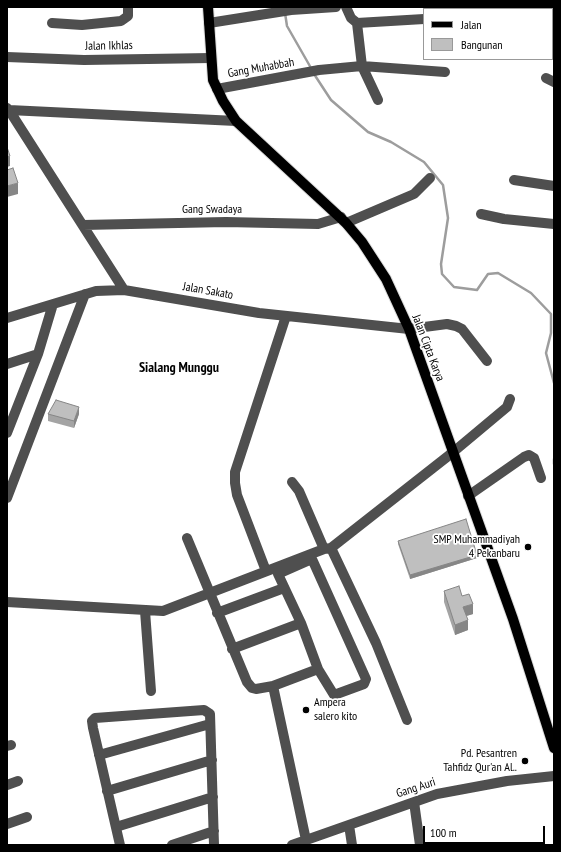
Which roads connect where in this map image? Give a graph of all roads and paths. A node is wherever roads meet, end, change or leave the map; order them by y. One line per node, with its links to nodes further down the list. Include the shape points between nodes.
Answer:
1 (128, 7): 6 (street, via 128,16 121,21 82,25)
2 (208, 7): 7 (main road, Jalan Cipta Karya)
3 (336, 7): 7 (street, via 291,10)
4 (346, 7): 8 (street)
5 (423, 19): 8 (street)
6 (52, 23)
7 (209, 23): 10 (main road, Jalan Cipta Karya)
8 (356, 23): 11 (street)
9 (7, 57): 10 (street, Jalan Ikhlas, via 84,60)
10 (211, 58): 13 (main road, Jalan Cipta Karya, via 213,80)
11 (362, 66): 12 (street, Gang Muhabbah); 13 (street, Gang Muhabbah, via 315,71); 14 (street)
12 (445, 72)
13 (217, 89): 16 (main road, Jalan Cipta Karya)
14 (378, 100)
15 (8, 109): 16 (street); 23 (street)
16 (236, 121): 21 (main road, Jalan Cipta Karya)
17 (430, 178): 21 (street, Gang Swadaya, via 414,194)
18 (514, 180): 19 (street)
19 (554, 186)
20 (481, 214): 22 (street)
21 (343, 220): 23 (street, Gang Swadaya, via 318,224 226,222); 29 (main road, Jalan Cipta Karya, via 362,242 386,279)
22 (554, 224)
23 (83, 225): 24 (street)
24 (124, 290): 25 (street, Jalan Sakato); 27 (street, Jalan Sakato)
25 (85, 294): 26 (street, Jalan Sakato); 39 (street)
26 (52, 304): 28 (street, Jalan Sakato); 30 (street)
27 (286, 316): 29 (street, Jalan Sakato); 42 (street, via 235,472 237,495)
28 (7, 318)
29 (408, 329): 31 (street, Jalan Sakato, via 447,324 456,326 462,329); 35 (main road, Jalan Cipta Karya)
30 (38, 354): 32 (street); 34 (street)
31 (487, 361)
32 (7, 364)
33 (510, 400): 35 (street, via 506,407)
34 (7, 433)
35 (452, 453): 38 (main road, Jalan Cipta Karya); 41 (street)
36 (541, 478): 38 (street, via 534,458 524,457)
37 (292, 482): 41 (street)
38 (468, 496): 55 (main road, Jalan Cipta Karya, via 513,619)
39 (7, 498)
40 (186, 538): 44 (street)
41 (328, 548): 42 (street); 53 (street, via 376,643)
42 (266, 571): 44 (street)
43 (284, 588): 47 (street); 48 (street); 50 (street, via 278,574 312,559 366,679 364,684 334,695)
44 (209, 593): 46 (street, via 163,611); 47 (street)
45 (7, 602): 46 (street)
46 (145, 610): 52 (street)
47 (217, 613): 49 (street)
48 (301, 623): 49 (street); 50 (street)
49 (232, 649): 51 (street, via 252,688)
50 (318, 669): 51 (street)
51 (272, 686): 69 (street)
52 (151, 691)
53 (407, 720)
54 (210, 724): 56 (street); 56 (street, via 210,714 204,710 95,718 92,721 92,728); 57 (street)
55 (553, 741)
56 (99, 755): 61 (street)
57 (212, 760): 61 (street); 62 (street)
58 (554, 776): 63 (street, Gang Auri, via 507,781 437,794)
59 (18, 781): 60 (street)
60 (7, 785)
61 (107, 791): 67 (street)
62 (213, 797): 67 (street); 68 (street)
63 (414, 802): 66 (street, Gang Auri); 75 (street)
64 (27, 817): 65 (street)
65 (7, 824)
66 (349, 825): 69 (street, Gang Auri); 74 (street)
67 (116, 827): 70 (street)
68 (214, 831): 71 (street); 72 (street)
69 (306, 840): 73 (street, Gang Auri)
70 (120, 845)
71 (172, 845)
72 (214, 845)
73 (292, 845)
74 (352, 845)
75 (420, 845)

